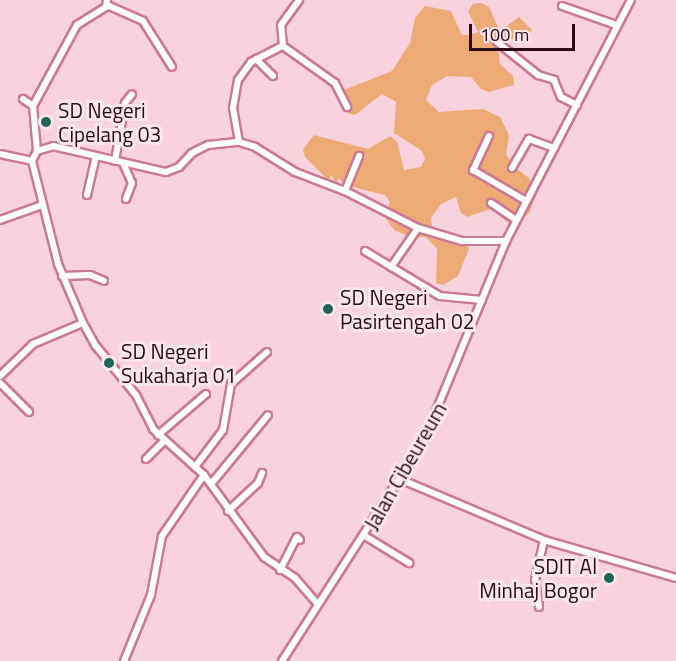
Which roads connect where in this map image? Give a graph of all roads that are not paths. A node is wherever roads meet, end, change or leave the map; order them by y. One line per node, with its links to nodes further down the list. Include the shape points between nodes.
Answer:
1 (299, 0): 7 (street, via 281,26)
2 (631, 0): 5 (street, Jalan Cibeureum)
3 (107, 3): 9 (street, via 143,21); 14 (street, via 79,21)
4 (562, 6): 5 (street)
5 (616, 25): 13 (street, Jalan Cibeureum)
6 (497, 42): 13 (street, via 538,75 554,80 561,97)
7 (283, 46): 8 (street); 15 (street, via 335,83)
8 (256, 59): 10 (street); 17 (street, via 245,67 235,88 233,108)
9 (172, 67)
10 (273, 76)
11 (132, 94): 24 (street, via 125,103)
12 (22, 99): 14 (street)
13 (577, 105): 18 (street, Jalan Cibeureum)
14 (33, 106): 19 (street)
15 (347, 107)
16 (489, 136): 28 (street)
17 (239, 142): 25 (street, via 217,142 199,148 170,171); 29 (street, via 312,180)
18 (554, 148): 27 (street, via 529,139); 32 (street, Jalan Cibeureum)
19 (37, 151): 21 (street, via 59,146); 23 (street)
20 (0, 154): 23 (street)
21 (96, 156): 24 (street); 30 (street)
22 (359, 156): 29 (street)
23 (32, 161): 34 (street)
24 (115, 161): 25 (street)
25 (123, 163): 31 (street, via 132,183)
26 (466, 166): 28 (street)
27 (512, 168)
28 (473, 170): 32 (street)
29 (345, 191): 37 (street)
30 (87, 195)
31 (126, 199)
32 (526, 201): 36 (street, Jalan Cibeureum)
33 (491, 203): 36 (street)
34 (42, 205): 35 (street); 41 (street)
35 (0, 220)
36 (516, 220): 38 (street, Jalan Cibeureum)
37 (418, 228): 38 (street, via 462,242); 40 (street)
38 (506, 241): 43 (street, Jalan Cibeureum)
39 (365, 251): 40 (street)
40 (391, 267): 43 (street, via 441,296)
41 (62, 276): 42 (street, via 90,275); 44 (street)
42 (104, 281)
43 (482, 300): 55 (street, Jalan Cibeureum, via 440,410)
44 (83, 323): 46 (street, via 33,344); 50 (street, via 96,346 136,395)
45 (267, 352): 52 (street, via 231,384 223,430)
46 (0, 379): 48 (street)
47 (206, 394): 50 (street)
48 (29, 412)
49 (268, 415): 56 (street)
50 (161, 438): 51 (street); 52 (street)
51 (146, 459)
52 (195, 467): 54 (street)
53 (262, 473): 57 (street, via 258,483)
54 (204, 475): 56 (street); 66 (street, via 162,536 151,595)
55 (402, 480): 58 (street, Jalan Cibeureum); 60 (street)
56 (211, 484): 57 (street)
57 (228, 512): 62 (street, via 264,557)
58 (365, 536): 61 (street); 64 (street, Jalan Cibeureum)
59 (300, 540): 62 (street, via 297,537)
60 (544, 540): 63 (street); 65 (street, via 534,584)
61 (409, 563)
62 (280, 570): 64 (street, via 303,584)
63 (676, 578)
64 (317, 603): 67 (street, Jalan Cibeureum)
65 (539, 607)
66 (124, 661)
67 (282, 661)

